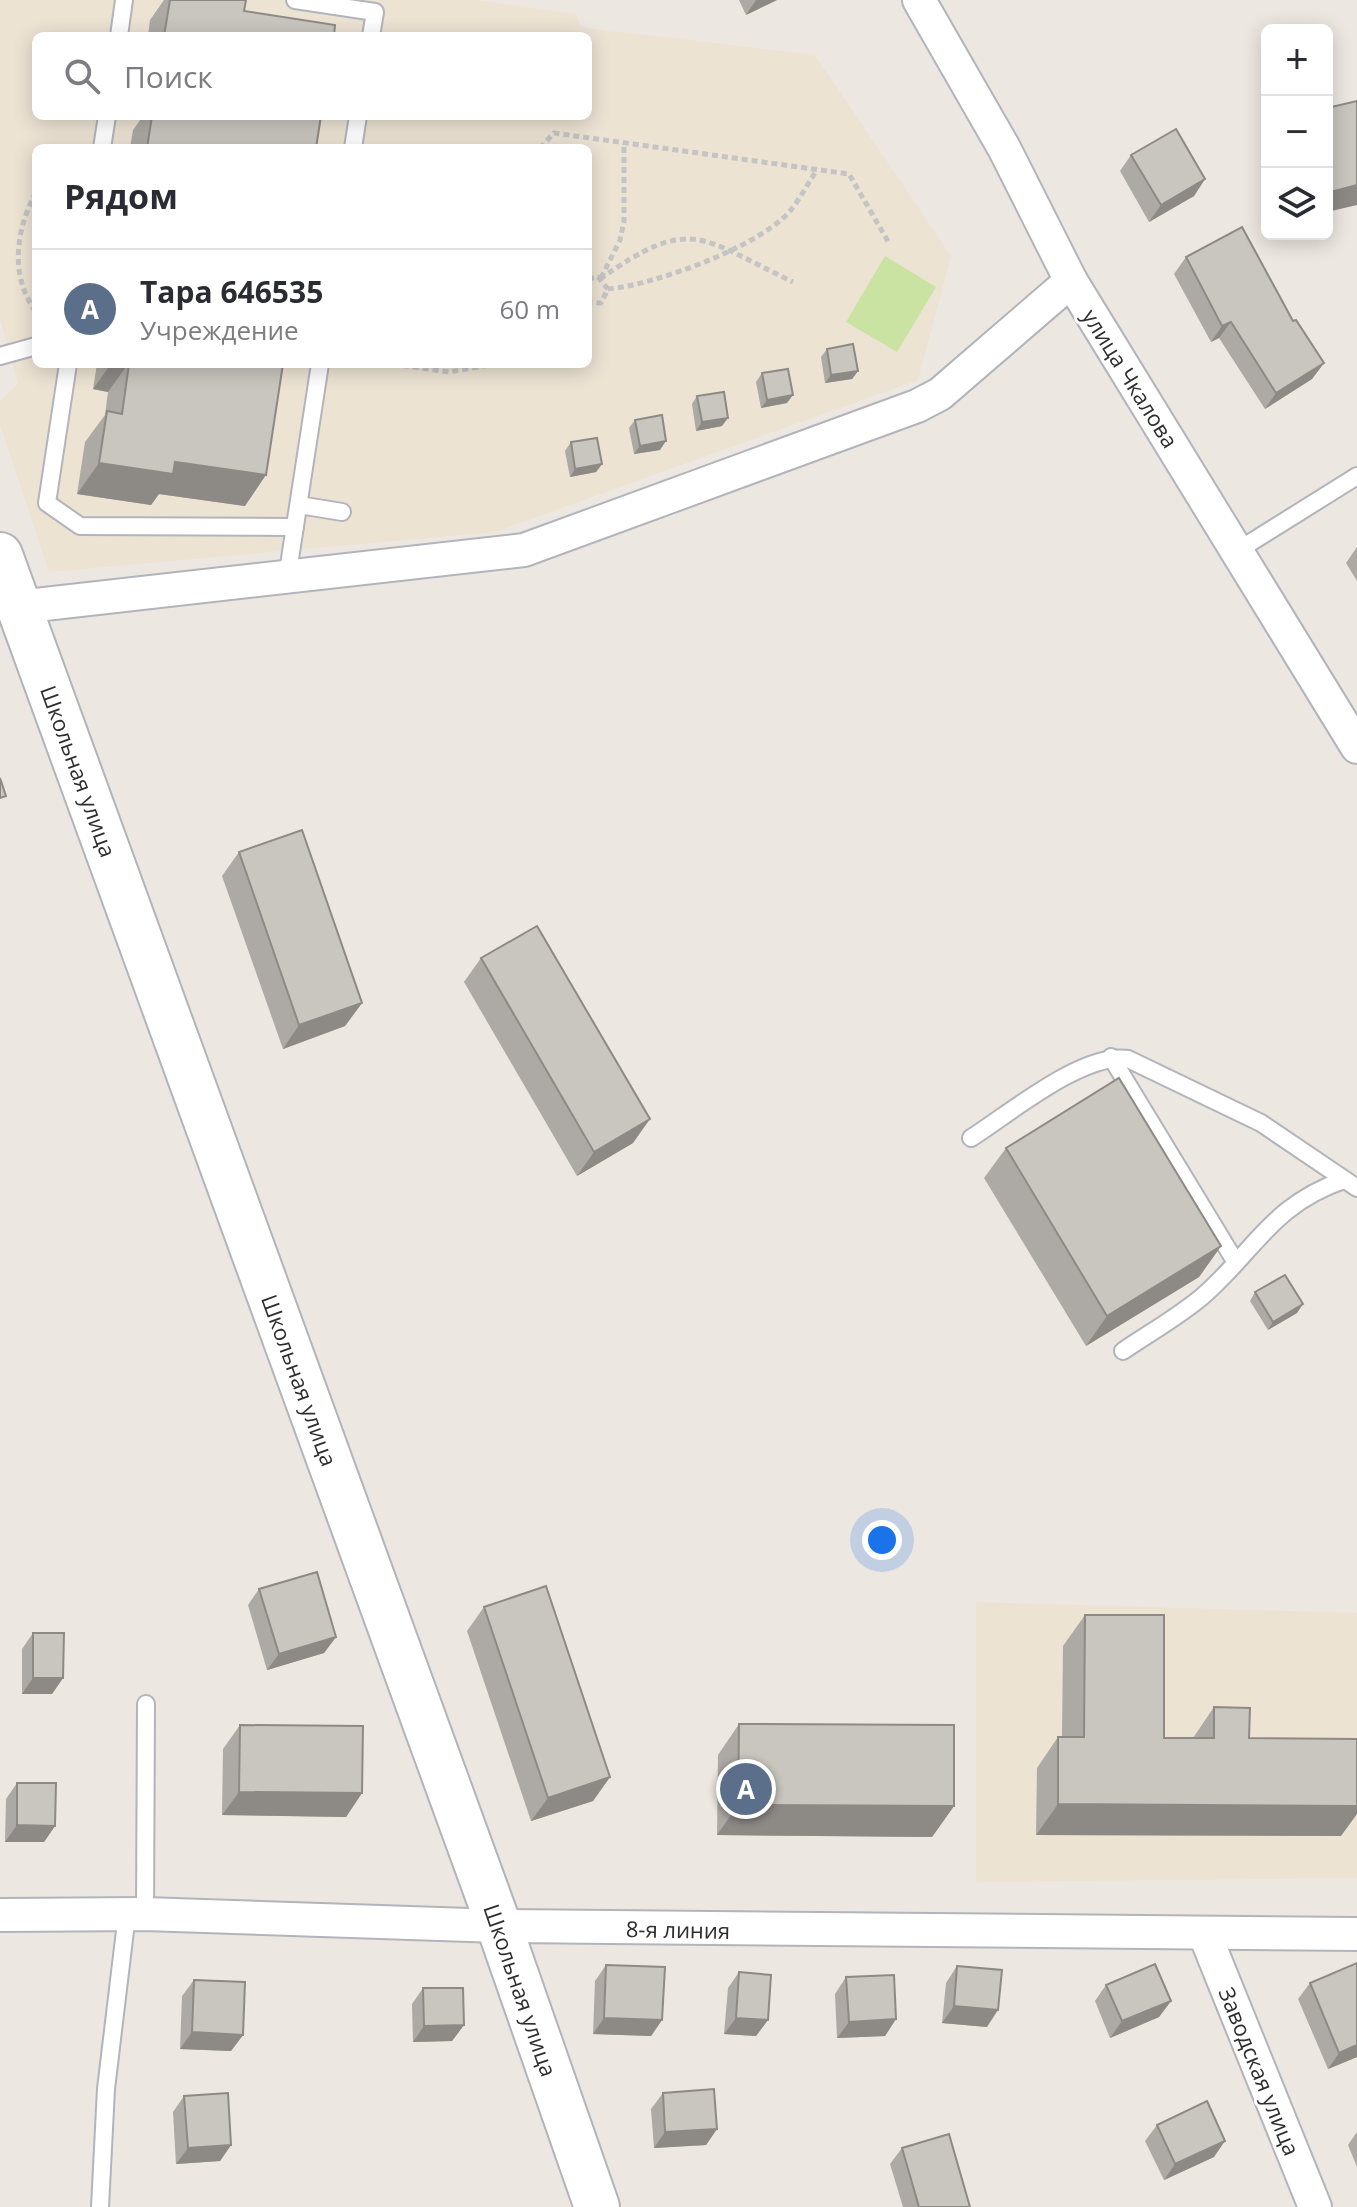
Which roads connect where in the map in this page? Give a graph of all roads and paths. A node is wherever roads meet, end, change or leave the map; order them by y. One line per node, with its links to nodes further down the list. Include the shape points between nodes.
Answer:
1 (124, 0): 4 (lane)
2 (295, 0): 5 (lane, via 375,12)
3 (919, 0): 18 (street, улица Чкалова, via 1004,148)
4 (120, 32)
5 (372, 32)
6 (106, 120): 9 (lane)
7 (357, 120): 10 (lane)
8 (624, 143): 11 (path, via 554,133); 12 (path); 17 (path, via 624,221)
9 (103, 144)
10 (354, 144)
11 (545, 144)
12 (817, 170): 14 (path, via 849,174); 15 (path, via 778,222)
13 (32, 202): 22 (path, via 19,236 18,261)
14 (889, 243)
15 (727, 251): 17 (path, via 702,238 678,238 637,253); 19 (path); 20 (path, via 666,277)
16 (592, 279): 17 (path)
17 (600, 279): 20 (path)
18 (1071, 281): 33 (street, улица Чкалова); 35 (street, via 940,394 917,406 524,550)
19 (793, 282)
20 (608, 289): 21 (path, via 601,303)
21 (592, 303)
22 (32, 304)
23 (32, 347): 24 (lane)
24 (0, 356)
25 (67, 368): 32 (lane, via 47,503 80,526)
26 (319, 368): 30 (lane)
27 (421, 368): 28 (path)
28 (472, 368)
29 (1357, 476): 33 (lane)
30 (299, 505): 31 (lane); 32 (lane)
31 (342, 512)
32 (295, 527): 35 (lane)
33 (1237, 551): 37 (street, улица Чкалова)
34 (0, 555): 36 (street, Школьная улица)
35 (287, 578): 36 (street)
36 (14, 616): 46 (street, Школьная улица)
37 (1357, 747)
38 (1111, 1057): 39 (lane, via 1080,1069); 40 (lane, via 1128,1059 1261,1123); 41 (lane)
39 (971, 1138)
40 (1350, 1184): 41 (lane, via 1311,1191 1269,1224)
41 (1235, 1261): 42 (lane, via 1204,1295)
42 (1123, 1351)
43 (146, 1704): 44 (lane)
44 (136, 1914): 45 (street, 8-я линия); 46 (street, 8-я линия); 49 (lane, via 106,2089)
45 (0, 1915)
46 (499, 1926): 48 (street, 8-я линия); 50 (street, Школьная улица)
47 (1357, 1934): 48 (street, 8-я линия)
48 (1205, 1935): 51 (street, Заводская улица)
49 (100, 2207)
50 (597, 2207)
51 (1315, 2207)

